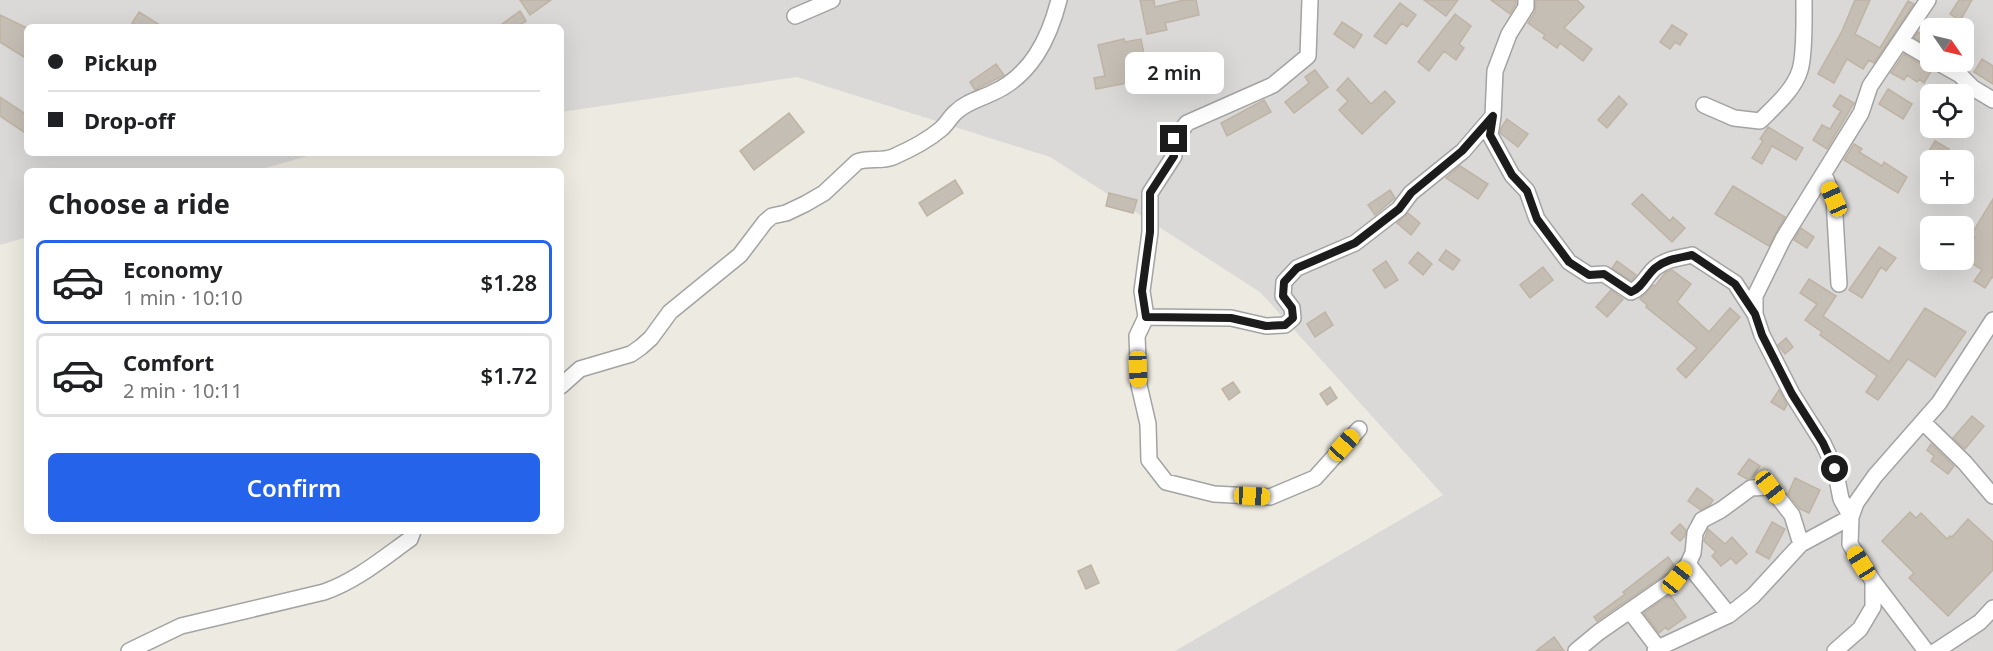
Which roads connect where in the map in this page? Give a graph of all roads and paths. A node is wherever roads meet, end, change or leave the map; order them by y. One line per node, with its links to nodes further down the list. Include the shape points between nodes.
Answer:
1 (832, 0): 7 (street)
2 (1059, 0): 19 (street, via 1052,28 1036,57 1016,80 970,102 929,138 892,158 857,162 824,193 772,216 740,255 670,312 641,347 631,354 580,369)
3 (1310, 0): 17 (street, via 1308,56 1273,85 1187,123 1174,139 1174,156 1150,193 1150,232 1142,291)
4 (1526, 0): 13 (street, via 1495,71)
5 (1804, 0): 12 (street, via 1800,70 1783,98 1760,121 1734,118)
6 (1928, 0): 8 (street)
7 (795, 16)
8 (1901, 41): 9 (street); 14 (street, via 1870,86 1861,114)
9 (1920, 52)
10 (1955, 72): 11 (street)
11 (1993, 100)
12 (1704, 105)
13 (1493, 116): 16 (street, via 1490,135 1512,175 1527,191 1537,219 1569,262 1589,275 1604,274 1631,292 1667,260 1692,255 1735,284); 17 (street, via 1462,151 1411,193 1399,209 1355,243 1297,268 1284,282 1283,296 1292,308 1293,318 1285,325 1266,326 1231,318)
14 (1824, 174): 15 (street, via 1834,199); 16 (street, via 1783,239 1755,296)
15 (1839, 284)
16 (1755, 314): 23 (street, via 1792,394 1823,443)
17 (1146, 317): 21 (street, via 1137,336 1138,385 1148,424 1149,460 1166,482 1214,494 1270,497 1315,478)
18 (1993, 320): 20 (street)
19 (564, 383)
20 (1923, 422): 22 (street); 23 (street, via 1875,476)
21 (1359, 429)
22 (1993, 496)
23 (1851, 517): 25 (street); 27 (street, via 1850,544)
24 (412, 534): 32 (street, via 341,586 181,626)
25 (1801, 544): 26 (street, via 1792,515 1770,487 1751,488 1702,520); 30 (street, via 1754,596)
26 (1688, 564): 29 (street, via 1677,578); 30 (street)
27 (1873, 581): 34 (street, via 1873,607 1860,629); 35 (street)
28 (1993, 608): 36 (street, via 1980,622)
29 (1630, 611): 31 (street); 33 (street)
30 (1729, 615): 31 (street)
31 (1656, 650)
32 (129, 651)
33 (1576, 651)
34 (1835, 651)
35 (1926, 651)
36 (1936, 651)

